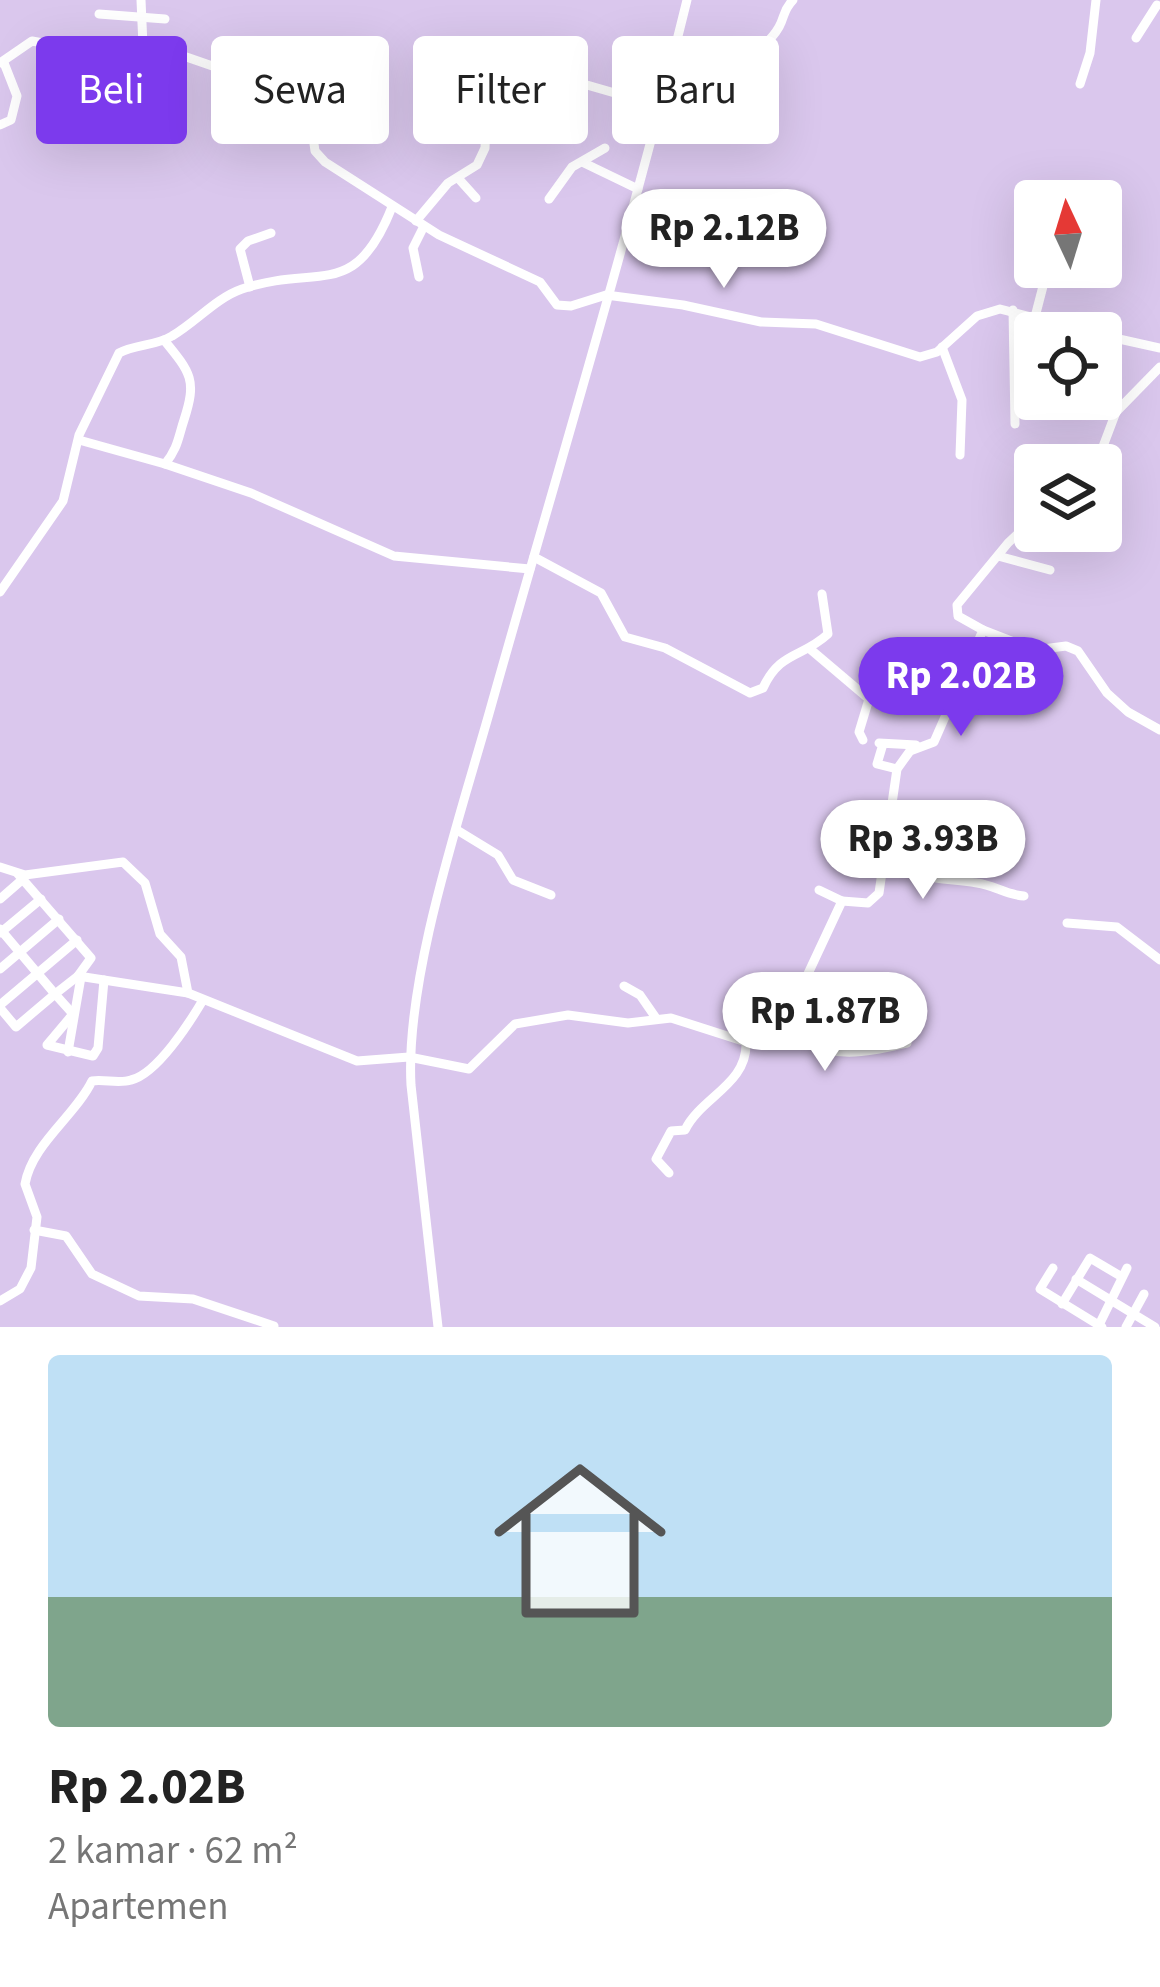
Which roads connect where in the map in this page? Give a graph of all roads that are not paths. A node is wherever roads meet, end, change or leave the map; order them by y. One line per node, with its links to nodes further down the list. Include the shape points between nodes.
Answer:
1 (141, 0): 7 (street)
2 (687, 0): 10 (street)
3 (793, 0): 11 (street)
4 (1096, 0): 16 (street)
5 (1155, 4): 12 (street)
6 (99, 14): 7 (street)
7 (141, 15): 8 (street); 9 (street)
8 (165, 20)
9 (142, 36)
10 (678, 36)
11 (771, 36)
12 (1136, 38)
13 (36, 42): 15 (street)
14 (187, 58): 26 (street, via 299,106 313,122 318,157)
15 (2, 63): 17 (street, via 17,102 11,120)
16 (1080, 84)
17 (0, 124)
18 (485, 144): 22 (street)
19 (649, 144): 23 (street)
20 (604, 148): 21 (street)
21 (581, 161): 23 (street); 25 (street)
22 (458, 178): 24 (street); 27 (street)
23 (638, 189): 31 (street)
24 (476, 198)
25 (549, 200)
26 (392, 207): 27 (street); 30 (street, via 358,264)
27 (420, 224): 29 (street, via 413,248); 31 (street, via 540,282 556,305)
28 (271, 233): 30 (street, via 240,249)
29 (419, 277)
30 (250, 287): 34 (street)
31 (606, 295): 36 (street, via 816,324 920,357); 45 (street)
32 (1013, 310): 33 (street); 36 (street, via 983,312); 39 (street)
33 (1019, 312)
34 (164, 340): 40 (street, via 115,358); 43 (street, via 192,381 179,445)
35 (1122, 340): 37 (street)
36 (942, 347): 42 (street, via 962,400)
37 (1160, 348)
38 (1160, 367): 41 (street, via 1115,412)
39 (1015, 424)
40 (79, 440): 43 (street); 49 (street, via 63,501)
41 (1104, 444)
42 (960, 455)
43 (165, 464): 47 (street, via 394,556)
44 (1014, 540): 46 (street)
45 (534, 556): 47 (street); 52 (street, via 602,593 622,634 745,692 760,691 776,665)
46 (998, 556): 48 (street); 51 (street, via 956,609)
47 (530, 568): 57 (street)
48 (1050, 570)
49 (0, 592)
50 (822, 594): 52 (street, via 828,634)
51 (983, 630): 53 (street, via 1035,650 1078,651 1107,693); 55 (street, via 934,742)
52 (810, 649): 54 (street, via 868,699)
53 (1160, 730)
54 (863, 740)
55 (919, 745): 56 (street); 56 (street, via 881,743 877,764)
56 (897, 769): 58 (street)
57 (457, 830): 62 (street, via 499,855 513,880); 90 (street)
58 (883, 861): 63 (street, via 922,879); 66 (street, via 876,898)
59 (0, 867): 60 (street)
60 (21, 877): 64 (street); 65 (street); 78 (street, via 123,862 145,883 160,934 181,957)
61 (819, 890): 66 (street)
62 (551, 895)
63 (1024, 896)
64 (0, 899)
65 (41, 899): 67 (street); 69 (street)
66 (839, 906): 82 (street)
67 (59, 920): 70 (street); 71 (street)
68 (1067, 923): 72 (street, via 1117,927)
69 (1, 931): 71 (street)
70 (77, 940): 74 (street); 75 (street, via 91,961)
71 (20, 952): 73 (street); 74 (street)
72 (1160, 960)
73 (0, 969)
74 (38, 972): 79 (street); 81 (street)
75 (80, 976): 76 (street); 79 (street); 83 (street)
76 (104, 980): 78 (street); 89 (street, via 97,1051)
77 (624, 986): 84 (street)
78 (188, 993): 80 (street)
79 (56, 994): 83 (street); 85 (street)
80 (202, 1000): 90 (street, via 357,1061); 92 (street, via 141,1076 92,1081 67,1115 26,1175)
81 (0, 1006): 85 (street)
82 (791, 1010): 87 (street, via 767,1017); 88 (street, via 800,1040 826,1052 852,1055)
83 (73, 1014): 89 (street); 89 (street, via 46,1043)
84 (656, 1018): 87 (street); 90 (street, via 520,1022 469,1069)
85 (16, 1027): 86 (street)
86 (2, 1031)
87 (746, 1042): 91 (street, via 744,1067 694,1111 685,1130 661,1143 656,1159)
88 (907, 1042)
89 (68, 1052)
90 (409, 1057): 103 (street)
91 (669, 1173)
92 (34, 1230): 96 (street, via 27,1279); 101 (street, via 66,1236 92,1274 139,1296 193,1299)
93 (1053, 1268): 98 (street, via 1040,1287)
94 (1075, 1282): 97 (street); 97 (street, via 1091,1258 1124,1272); 98 (street)
95 (1144, 1294): 99 (street)
96 (0, 1301)
97 (1109, 1302): 99 (street); 102 (street)
98 (1062, 1304): 102 (street)
99 (1133, 1312): 100 (street); 104 (street)
100 (1157, 1323)
101 (274, 1326)
102 (1100, 1326)
103 (438, 1327)
104 (1126, 1327)

